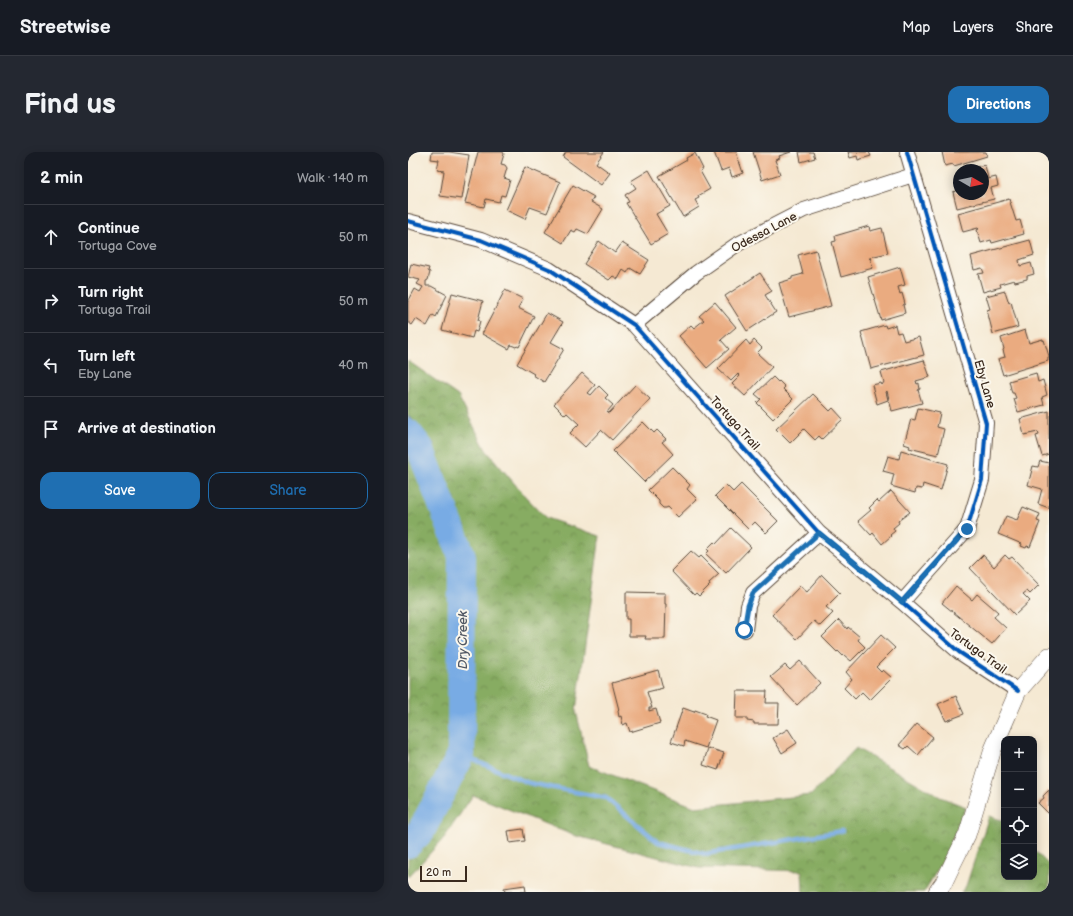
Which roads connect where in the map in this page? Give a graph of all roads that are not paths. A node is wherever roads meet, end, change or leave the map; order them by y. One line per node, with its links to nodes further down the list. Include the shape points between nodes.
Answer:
1 (907, 152): 2 (street, Eby Lane)
2 (913, 175): 4 (street, Odessa Lane, via 804,210 736,245 696,273); 6 (street, Eby Lane, via 986,423 982,480 967,529)
3 (408, 221): 4 (street, Tortuga Trail, via 481,240 549,269)
4 (634, 325): 5 (street, Tortuga Trail)
5 (819, 533): 6 (street, Tortuga Trail); 7 (street, via 753,593)
6 (902, 602): 9 (street, Tortuga Trail, via 959,652)
7 (744, 630)
8 (1049, 656): 9 (street)
9 (1018, 691): 10 (street, via 993,749 967,834)
10 (937, 892)

